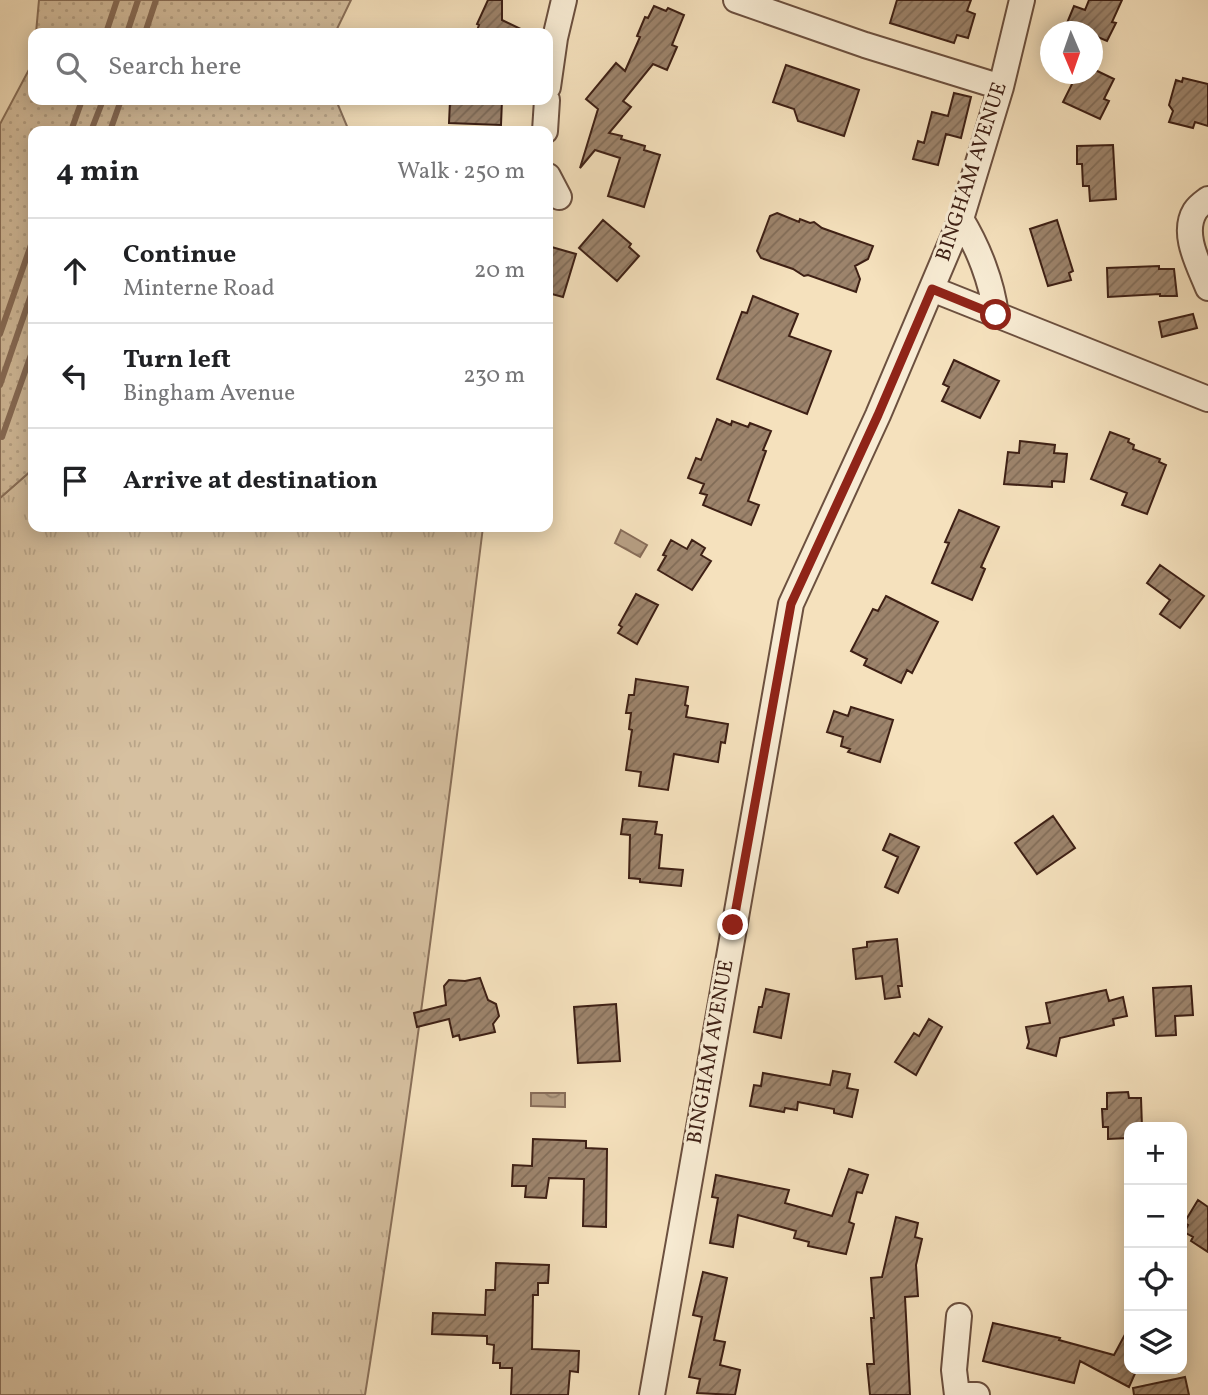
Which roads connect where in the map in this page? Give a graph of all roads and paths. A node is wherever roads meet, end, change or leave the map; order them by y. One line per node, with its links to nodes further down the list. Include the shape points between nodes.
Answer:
1 (564, 0): 4 (street)
2 (736, 0): 5 (street)
3 (1022, 0): 5 (street, BINGHAM AVENUE)
4 (553, 52)
5 (1001, 87): 9 (street, BINGHAM AVENUE)
6 (547, 105): 7 (street)
7 (545, 126)
8 (1208, 199): 10 (street, via 1195,210 1190,226 1191,243)
9 (961, 219): 11 (street, BINGHAM AVENUE); 12 (street, via 994,295)
10 (1208, 288)
11 (932, 289): 12 (street); 15 (street, BINGHAM AVENUE, via 791,604)
12 (996, 315): 13 (street)
13 (1208, 399)
14 (959, 1316): 16 (street, via 954,1370 957,1395)
15 (652, 1395)
16 (978, 1395)

